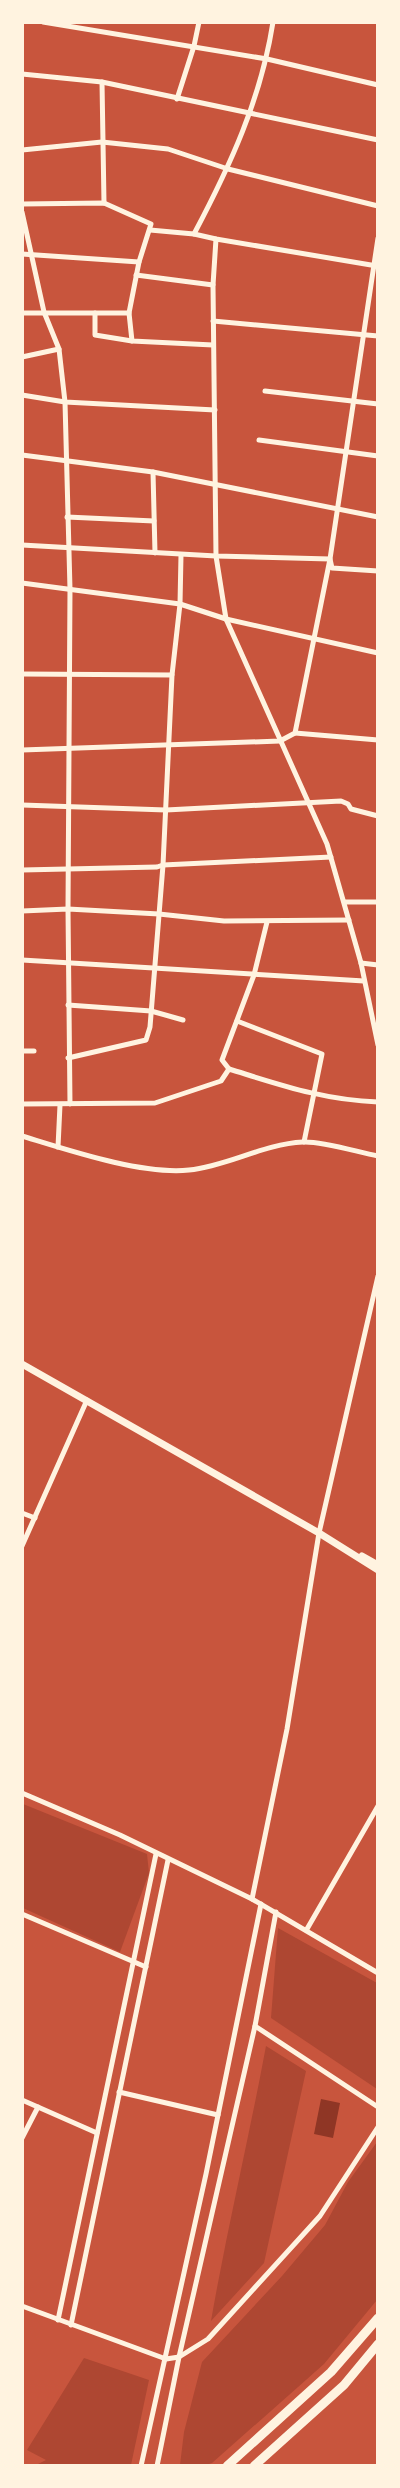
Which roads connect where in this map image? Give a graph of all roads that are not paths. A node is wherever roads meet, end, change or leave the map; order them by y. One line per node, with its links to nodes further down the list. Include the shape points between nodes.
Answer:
1 (199, 22): 4 (street)
2 (273, 22): 5 (street)
3 (44, 23): 4 (street)
4 (194, 46): 5 (street); 9 (street)
5 (267, 59): 8 (street); 10 (street)
6 (22, 74): 7 (street)
7 (102, 82): 9 (street); 12 (street)
8 (378, 85)
9 (177, 99): 10 (street)
10 (250, 114): 11 (street); 14 (street)
11 (378, 140)
12 (102, 142): 13 (street); 14 (street, via 168,149); 15 (street)
13 (22, 150)
14 (228, 169): 17 (street); 20 (street)
15 (104, 203): 16 (street); 19 (street, via 151,224)
16 (22, 204)
17 (378, 206)
18 (22, 212): 24 (street)
19 (150, 230): 20 (street); 25 (street)
20 (194, 234): 22 (street)
21 (378, 238): 26 (street)
22 (216, 239): 26 (street); 28 (street)
23 (22, 254): 24 (street)
24 (30, 254): 25 (street); 29 (street)
25 (140, 262): 27 (street)
26 (376, 266): 34 (street)
27 (136, 275): 28 (street); 32 (street)
28 (213, 286): 33 (street)
29 (44, 312): 30 (street); 31 (street); 38 (street)
30 (22, 313)
31 (95, 313): 32 (street); 36 (street, via 95,335)
32 (129, 313): 36 (street)
33 (213, 321): 34 (street); 37 (street)
34 (362, 335): 35 (street); 42 (street)
35 (378, 336)
36 (132, 341): 37 (street)
37 (213, 345): 45 (street)
38 (59, 349): 39 (street); 43 (street)
39 (22, 357)
40 (265, 391): 42 (street)
41 (22, 396): 43 (street)
42 (354, 401): 44 (street); 47 (street)
43 (65, 402): 45 (street); 50 (street)
44 (378, 404)
45 (215, 410): 52 (street)
46 (259, 440): 47 (street)
47 (346, 452): 49 (street); 53 (street)
48 (22, 455): 50 (street)
49 (378, 456)
50 (66, 462): 51 (street); 54 (street)
51 (153, 472): 52 (street); 56 (street)
52 (215, 484): 53 (street); 61 (street)
53 (337, 509): 55 (street); 62 (street)
54 (67, 517): 56 (street); 58 (street)
55 (378, 518)
56 (154, 521): 59 (street)
57 (22, 545): 58 (street)
58 (68, 547): 59 (street); 65 (street)
59 (155, 553): 60 (street)
60 (181, 555): 61 (street); 66 (street)
61 (216, 556): 62 (street); 67 (street)
62 (330, 559): 63 (street, via 332,568); 68 (street)
63 (378, 571)
64 (22, 583): 65 (street)
65 (70, 589): 66 (street); 71 (street)
66 (180, 604): 67 (street); 72 (street)
67 (226, 618): 68 (street); 75 (street)
68 (315, 639): 69 (street); 73 (street)
69 (378, 652)
70 (22, 674): 71 (street)
71 (70, 675): 72 (street); 77 (street)
72 (172, 675): 76 (street)
73 (295, 733): 74 (street); 75 (street)
74 (378, 740)
75 (280, 741): 76 (street); 79 (street)
76 (169, 745): 77 (street); 82 (street)
77 (70, 749): 78 (street); 81 (street)
78 (22, 750)
79 (308, 803): 82 (street); 83 (street, via 341,801 351,809); 84 (street)
80 (22, 805): 81 (street)
81 (70, 805): 82 (street); 86 (street)
82 (166, 810): 85 (street)
83 (378, 816)
84 (331, 857): 85 (street); 88 (street)
85 (163, 865): 86 (street); 92 (street)
86 (70, 868): 87 (street); 90 (street)
87 (22, 870)
88 (345, 902): 89 (street); 93 (street)
89 (378, 902)
90 (68, 909): 91 (street); 92 (street); 96 (street)
91 (22, 911)
92 (159, 914): 94 (street); 99 (street)
93 (349, 920): 94 (street); 97 (street)
94 (268, 922): 100 (street)
95 (22, 960): 96 (street)
96 (68, 961): 99 (street); 102 (street)
97 (361, 963): 98 (street); 101 (street)
98 (378, 965)
99 (154, 967): 100 (street); 103 (street)
100 (254, 975): 101 (street); 105 (street)
101 (364, 980): 106 (street)
102 (68, 1005): 103 (street); 110 (street)
103 (151, 1011): 104 (street); 110 (street, via 146,1040)
104 (183, 1020)
105 (237, 1021): 111 (street, via 222,1060); 112 (street, via 322,1054)
106 (376, 1031): 107 (street)
107 (378, 1045)
108 (22, 1051): 109 (street)
109 (34, 1051)
110 (68, 1058): 115 (street)
111 (229, 1069): 112 (street); 115 (street, via 222,1081 155,1102)
112 (313, 1095): 113 (street); 118 (street)
113 (378, 1102)
114 (22, 1104): 116 (street)
115 (70, 1104): 116 (street)
116 (60, 1105): 119 (street)
117 (22, 1136): 119 (street)
118 (304, 1142): 119 (street, via 189,1170 150,1169); 120 (street)
119 (58, 1147)
120 (378, 1156)
121 (378, 1276): 126 (street)
122 (22, 1364): 123 (street)
123 (87, 1400): 125 (street); 126 (street)
124 (22, 1513): 125 (street)
125 (35, 1518): 127 (street)
126 (319, 1533): 128 (street); 135 (street, via 287,1729)
127 (22, 1546)
128 (354, 1554): 129 (street); 130 (street)
129 (378, 1565)
130 (378, 1570)
131 (22, 1794): 133 (street, via 120,1835)
132 (378, 1806): 139 (street)
133 (156, 1854): 134 (street); 140 (street)
134 (168, 1860): 135 (street); 141 (street)
135 (252, 1899): 136 (street)
136 (262, 1904): 137 (street); 148 (street)
137 (276, 1912): 139 (street); 143 (street)
138 (22, 1914): 140 (street)
139 (307, 1929): 142 (street)
140 (133, 1962): 141 (street); 150 (street)
141 (146, 1967): 144 (street)
142 (378, 1972)
143 (255, 2026): 147 (street); 157 (street)
144 (120, 2092): 148 (street); 155 (street)
145 (22, 2100): 146 (street)
146 (38, 2107): 150 (street); 151 (street)
147 (378, 2107)
148 (218, 2115): 158 (street)
149 (378, 2127): 157 (street, via 320,2216 208,2340)
150 (98, 2133): 154 (street)
151 (22, 2138)
152 (22, 2306): 154 (street)
153 (378, 2318): 161 (main road, via 331,2372)
154 (58, 2320): 155 (street)
155 (71, 2325): 158 (street)
156 (378, 2344): 162 (main road, via 344,2385)
157 (179, 2357): 158 (street); 160 (street)
158 (166, 2360): 159 (street)
159 (141, 2466)
160 (157, 2466)
161 (227, 2466)
162 (254, 2466)

